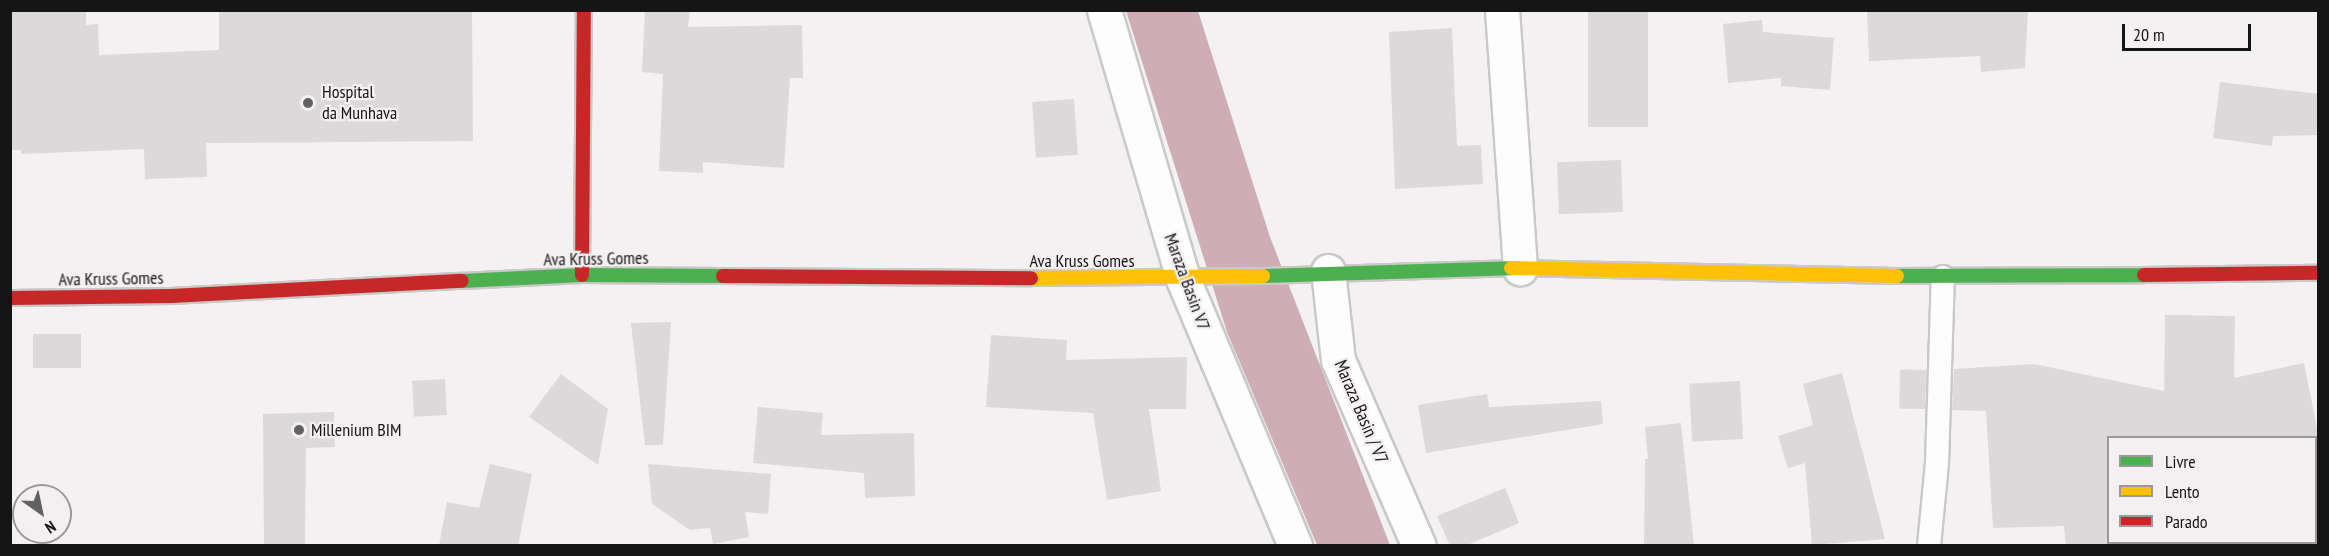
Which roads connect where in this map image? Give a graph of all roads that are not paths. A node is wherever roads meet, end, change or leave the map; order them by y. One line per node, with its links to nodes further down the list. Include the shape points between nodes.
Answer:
1 (584, 10): 7 (street)
2 (1104, 10): 9 (street, Maraza Basin V7)
3 (1502, 10): 4 (street)
4 (1520, 268): 5 (street, Ava Kruss Gomes); 8 (street, Ava Kruss Gomes)
5 (1328, 271): 9 (street, Ava Kruss Gomes); 12 (street, Maraza Basin / V7, via 1338,360)
6 (2319, 273): 8 (street, Ava Kruss Gomes)
7 (582, 275): 9 (street, Ava Kruss Gomes); 10 (street, Ava Kruss Gomes, via 171,296)
8 (1943, 277): 13 (lane, via 1937,463)
9 (1183, 279): 11 (street, Maraza Basin V7)
10 (10, 298)
11 (1294, 546)
12 (1419, 546)
13 (1929, 546)

